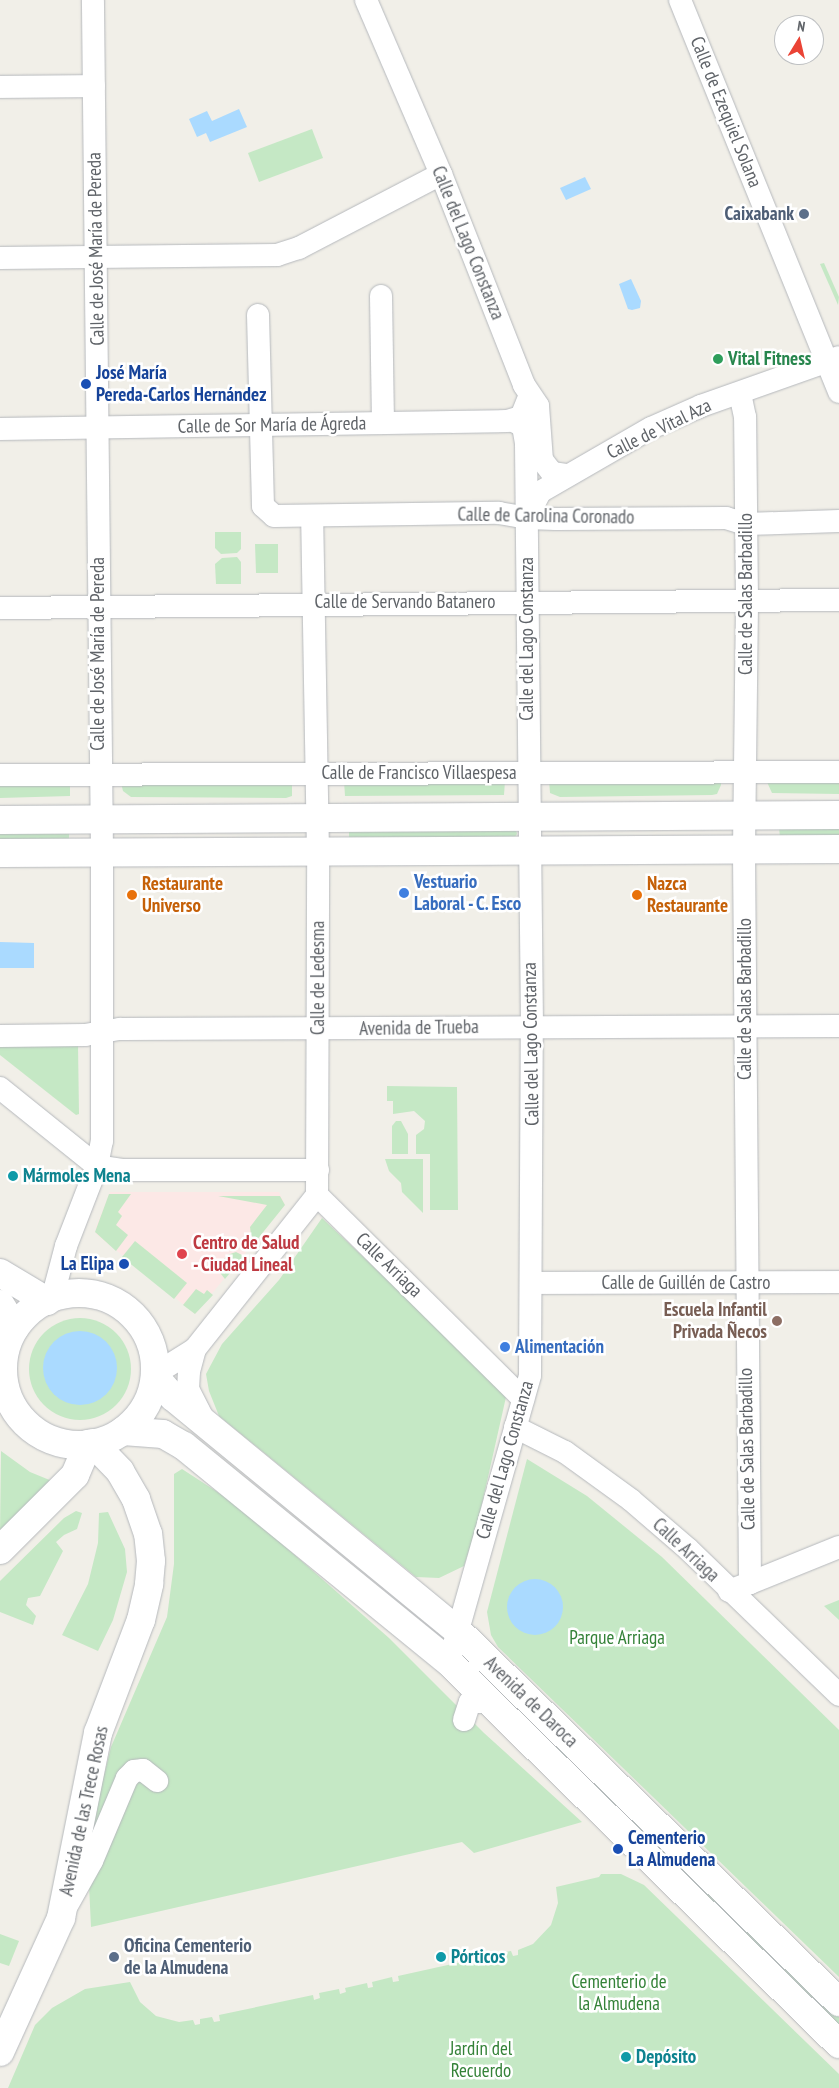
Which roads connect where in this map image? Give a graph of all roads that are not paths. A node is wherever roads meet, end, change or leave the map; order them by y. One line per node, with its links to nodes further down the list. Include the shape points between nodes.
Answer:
1 (93, 0): 4 (street, Calle de José María de Pereda)
2 (366, 0): 6 (street, Calle del Lago Constanza)
3 (680, 0): 11 (street, Calle de Ezequiel Solana)
4 (94, 86): 5 (street); 7 (street, Calle de José María de Pereda)
5 (0, 87)
6 (441, 174): 7 (street, via 299,248 276,255); 14 (street, Calle del Lago Constanza)
7 (95, 256): 8 (street); 18 (street, Calle de José María de Pereda)
8 (0, 258)
9 (381, 296): 16 (street)
10 (258, 314): 17 (street)
11 (833, 359): 12 (street, Calle de Ezequiel Solana); 13 (street, Calle de Vital Aza)
12 (839, 392)
13 (740, 394): 20 (street, Calle de Vital Aza, via 701,406 651,428); 24 (street, Calle de Salas Barbadillo, via 745,417)
14 (529, 397): 15 (street, via 525,411); 20 (street, Calle del Lago Constanza, via 540,413 542,460 552,473)
15 (514, 420): 16 (street, Calle de Sor María de Ágreda); 22 (street, Calle del Lago Constanza, via 523,426 526,433)
16 (383, 423): 17 (street, Calle de Sor María de Ágreda)
17 (260, 425): 18 (street, Calle de Sor María de Ágreda); 21 (street, Calle de Carolina Coronado, via 265,510 274,516)
18 (98, 428): 19 (street, Calle de Sor María de Ágreda); 30 (street, Calle de José María de Pereda)
19 (0, 429)
20 (566, 475): 22 (street, Calle de Vital Aza, via 540,492)
21 (312, 516): 22 (street, Calle de Carolina Coronado, via 499,513); 27 (street, Calle de Ledesma)
22 (526, 518): 24 (street, Calle de Carolina Coronado, via 726,518); 28 (street, Calle del Lago Constanza)
23 (839, 521): 24 (street, Calle de Carolina Coronado)
24 (746, 524): 25 (street, Calle de Salas Barbadillo)
25 (747, 600): 26 (street, Calle de Servando Batanero); 28 (street, Calle de Servando Batanero); 32 (street, Calle de Salas Barbadillo)
26 (839, 600)
27 (314, 602): 28 (street, Calle de Servando Batanero); 30 (street, Calle de Servando Batanero); 35 (street, Calle de Ledesma)
28 (527, 602): 31 (street, Calle del Lago Constanza)
29 (0, 608): 30 (street, Calle de Servando Batanero)
30 (98, 608): 34 (street, Calle de José María de Pereda)
31 (528, 772): 32 (street, Calle de Francisco Villaespesa); 35 (street, Calle de Francisco Villaespesa); 41 (street, Calle del Lago Constanza)
32 (745, 772): 33 (street, Calle de Francisco Villaespesa); 40 (street, Calle de Salas Barbadillo)
33 (839, 772)
34 (100, 774): 35 (street, Calle de Francisco Villaespesa); 36 (street, Calle de Francisco Villaespesa); 43 (street, Calle de José María de Pereda)
35 (316, 774): 38 (street, Calle de Ledesma)
36 (0, 775)
37 (839, 815): 40 (street)
38 (317, 816): 41 (street); 42 (street); 49 (street, via 300,838 249,839); 52 (street, Calle de Ledesma)
39 (626, 816): 40 (street); 41 (street); 50 (street, via 604,829 544,829 534,838)
40 (744, 816): 45 (street, Calle de Salas Barbadillo); 47 (street, via 733,835 669,838)
41 (528, 817): 50 (street, Calle del Lago Constanza)
42 (195, 818): 43 (street); 48 (street, via 165,830 116,831 110,835)
43 (100, 819): 44 (street); 48 (street, Calle de José María de Pereda)
44 (0, 820)
45 (744, 849): 46 (street); 47 (street); 53 (street, Calle de Salas Barbadillo)
46 (839, 849)
47 (650, 850): 50 (street)
48 (102, 852): 49 (street); 51 (street); 57 (street, Calle de José María de Pereda)
49 (222, 852): 52 (street)
50 (529, 852): 52 (street); 55 (street, Calle del Lago Constanza)
51 (0, 853)
52 (318, 853): 56 (street, Calle de Ledesma)
53 (745, 1026): 54 (street, Avenida de Trueba); 55 (street, Avenida de Trueba); 66 (street, Calle de Salas Barbadillo)
54 (839, 1026)
55 (532, 1028): 56 (street, Avenida de Trueba); 65 (street, Calle del Lago Constanza)
56 (318, 1029): 57 (street, Avenida de Trueba); 61 (street, Calle de Ledesma)
57 (101, 1031): 58 (street, Avenida de Trueba); 60 (street, Calle de José María de Pereda, via 102,1141)
58 (0, 1036)
59 (0, 1088): 60 (street)
60 (97, 1166): 61 (street, via 122,1170); 67 (street, Calle de José María de Pereda)
61 (318, 1170): 62 (street, Calle de Ledesma)
62 (317, 1195): 70 (street); 72 (street, Calle Arriaga)
63 (0, 1273): 67 (street)
64 (839, 1282): 66 (street, Calle de Guillén de Castro)
65 (532, 1283): 66 (street, Calle de Guillén de Castro); 72 (street, Calle del Lago Constanza, via 530,1375)
66 (746, 1283): 81 (street, Calle de Salas Barbadillo)
67 (49, 1300): 69 (street, via 33,1309); 71 (street, via 89,1294 127,1310 151,1342)
68 (0, 1304): 69 (street)
69 (9, 1334): 73 (street, via 4,1362)
70 (195, 1349): 71 (street); 74 (street, Avenida de Daroca, via 188,1389)
71 (155, 1375): 74 (street, Avenida de Daroca, via 173,1397); 76 (street, via 148,1402)
72 (524, 1399): 75 (street, Calle del Lago Constanza)
73 (4, 1402): 77 (street, via 42,1435 70,1444)
74 (205, 1422): 82 (street, Avenida de Daroca)
75 (515, 1427): 81 (street, Calle Arriaga, via 565,1452); 82 (street, Calle del Lago Constanza)
76 (122, 1432): 77 (street); 78 (street, Avenida de las Trece Rosas); 83 (street, Avenida de Daroca, via 163,1434 184,1446)
77 (91, 1444): 78 (street, Avenida de las Trece Rosas); 80 (street, via 75,1475)
78 (125, 1479): 88 (street, Avenida de las Trece Rosas, via 148,1534 149,1584 141,1620 98,1733)
79 (839, 1547): 81 (street)
80 (0, 1550)
81 (740, 1587): 84 (street, Calle Arriaga)
82 (458, 1631): 83 (street, Calle del Lago Constanza); 89 (street, Avenida de Daroca)
83 (449, 1662): 85 (street, Avenida de Daroca)
84 (839, 1695)
85 (488, 1702): 86 (street, Avenida de Daroca, via 470,1702); 90 (street, Avenida de Daroca)
86 (464, 1720)
87 (157, 1781): 88 (street, via 143,1770 134,1771 127,1778 92,1861)
88 (61, 1918): 91 (street, Avenida de las Trece Rosas)
89 (839, 2002)
90 (839, 2044)
91 (0, 2052)

